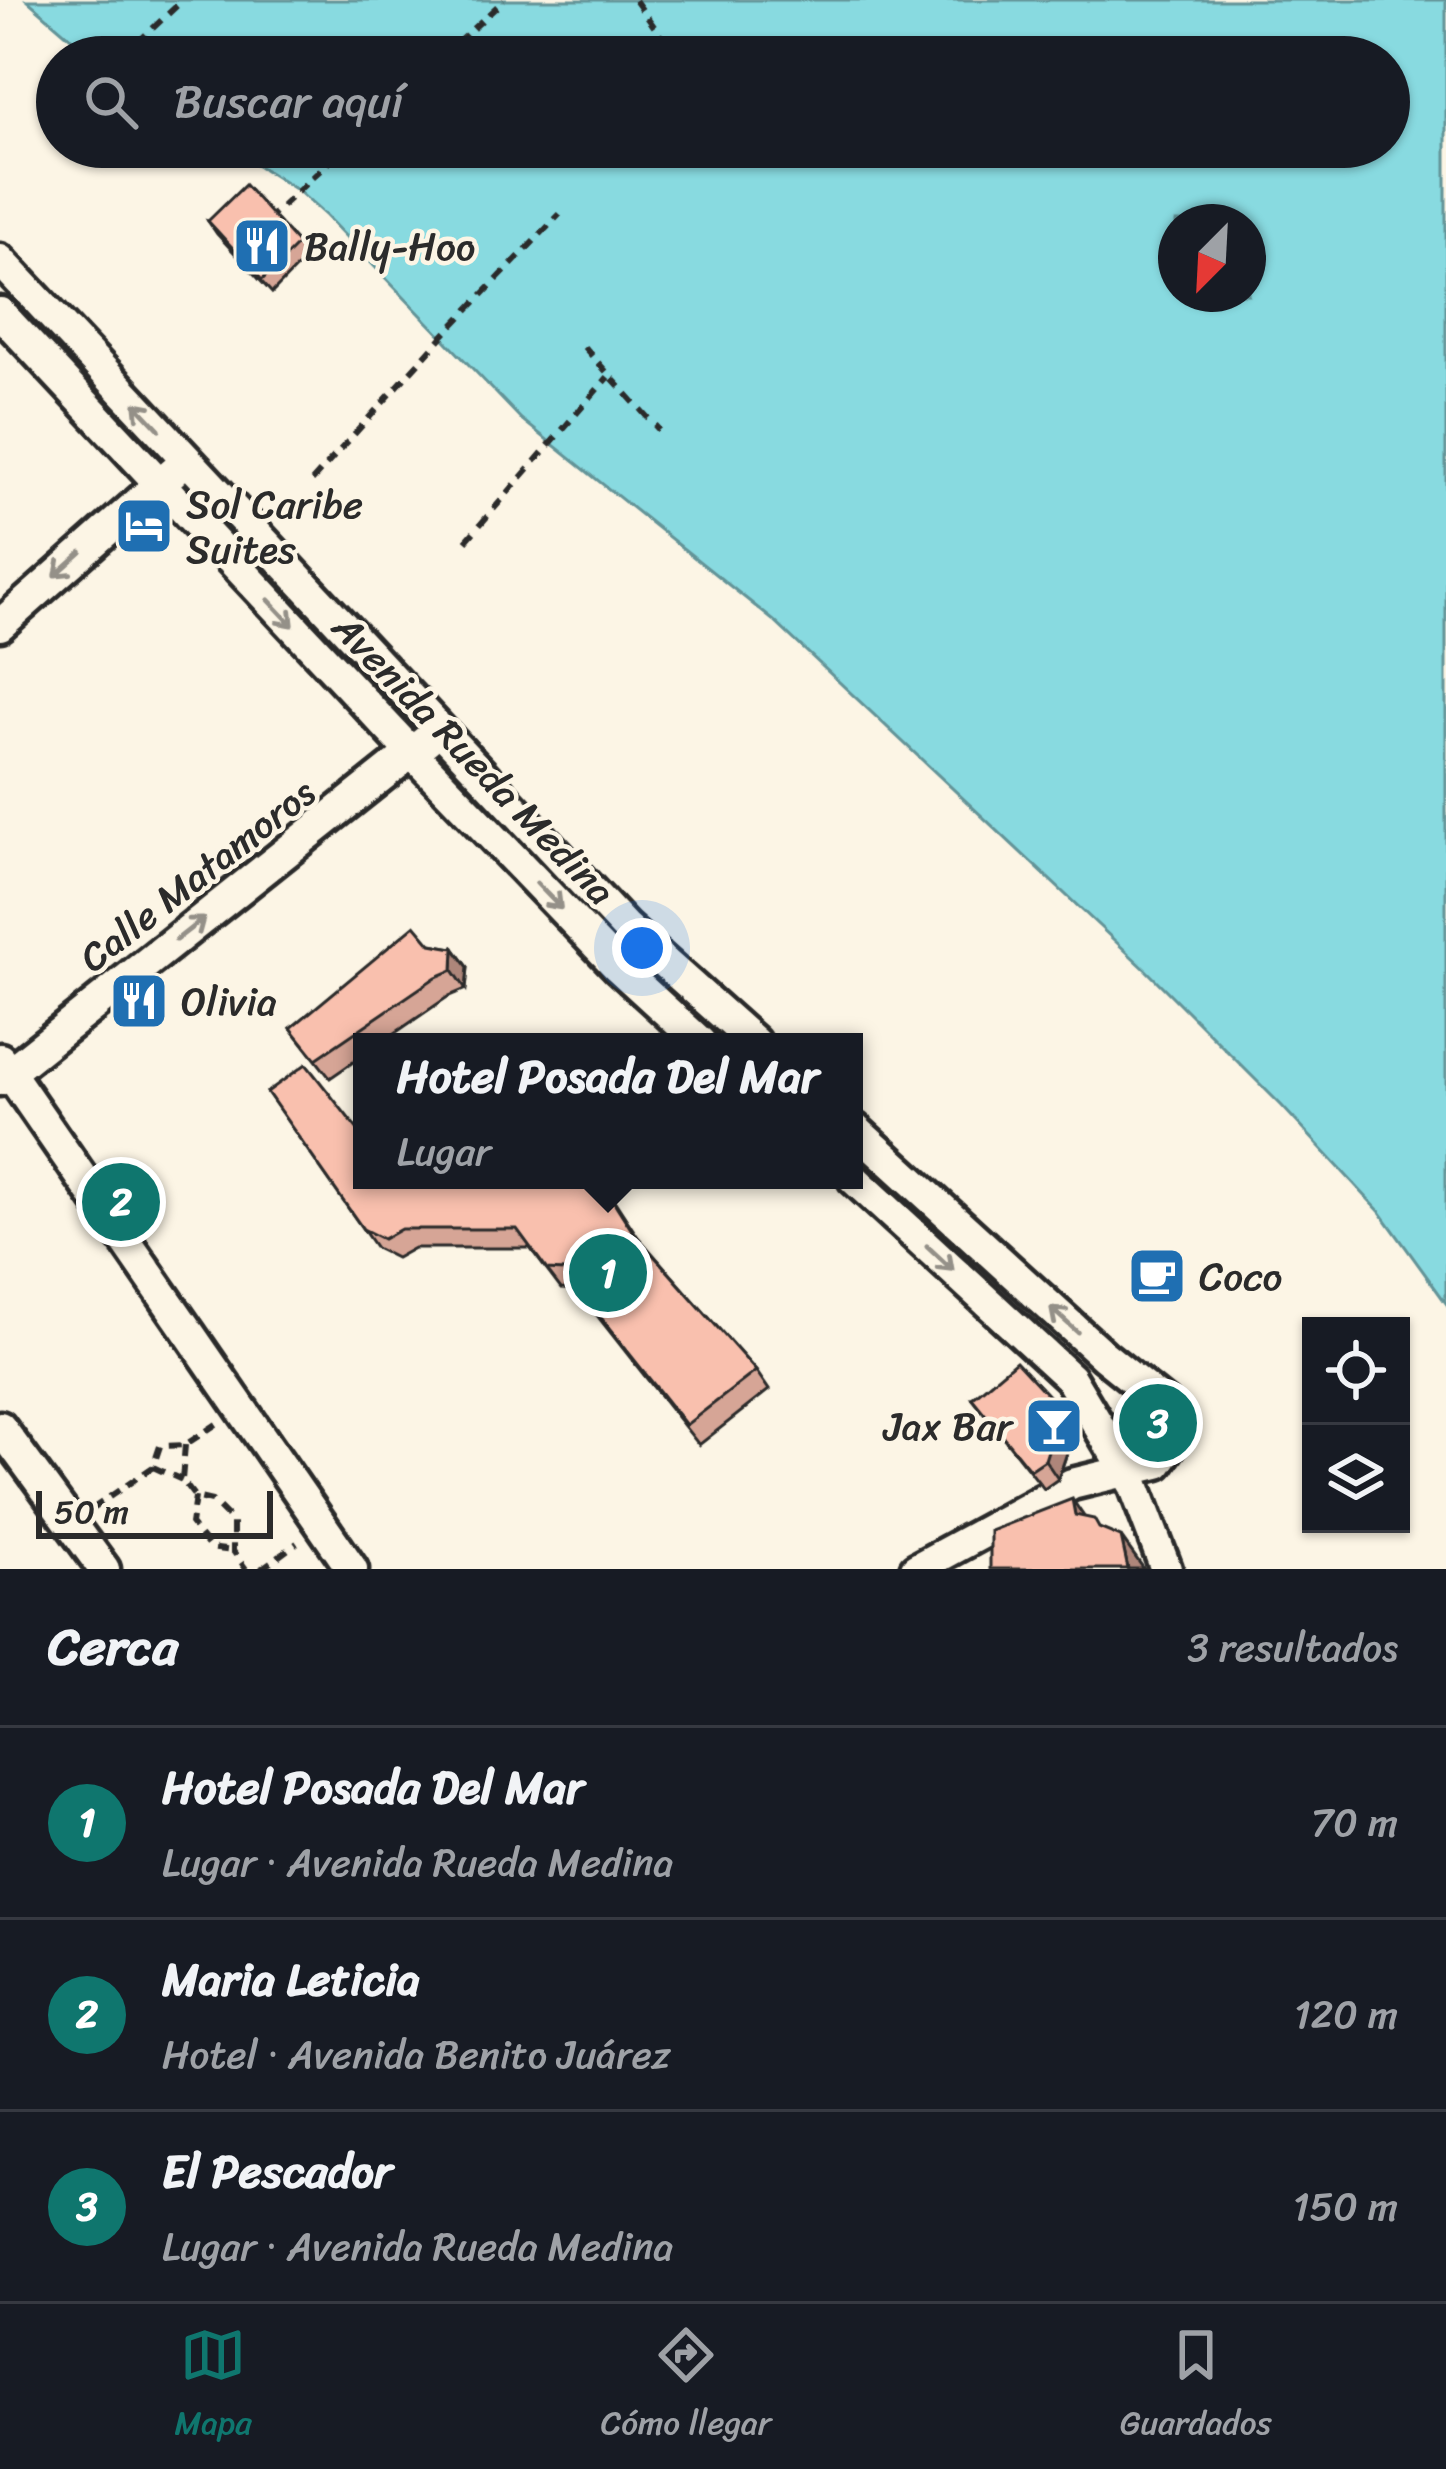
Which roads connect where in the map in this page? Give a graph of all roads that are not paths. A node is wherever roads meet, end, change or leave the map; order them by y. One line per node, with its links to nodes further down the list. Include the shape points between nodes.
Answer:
1 (0, 260): 3 (street, Avenida Rueda Medina, one-way to 1)
2 (0, 313): 4 (street, Avenida Rueda Medina)
3 (188, 459): 4 (street); 6 (street, Avenida Rueda Medina)
4 (160, 483): 5 (street, one-way to 5); 7 (street, Avenida Rueda Medina, one-way to 7)
5 (0, 625)
6 (441, 729): 7 (street, Calle Matamoros); 9 (street, Avenida Rueda Medina, via 625,927)
7 (412, 753): 8 (street, Avenida Rueda Medina, one-way to 8); 10 (street, Calle Matamoros, one-way to 7)
8 (690, 1033)
9 (744, 1033)
10 (3, 1071): 18 (street)
11 (863, 1138): 15 (street, one-way to 11, via 1168,1453 1174,1427 1164,1404)
12 (863, 1186): 14 (street, one-way to 14, via 1070,1378)
13 (0, 1427): 17 (street)
14 (1098, 1429): 15 (street); 16 (street)
15 (1125, 1471): 16 (street); 20 (street)
16 (1072, 1484): 19 (street)
17 (104, 1569)
18 (352, 1569)
19 (916, 1569)
20 (1166, 1569)

